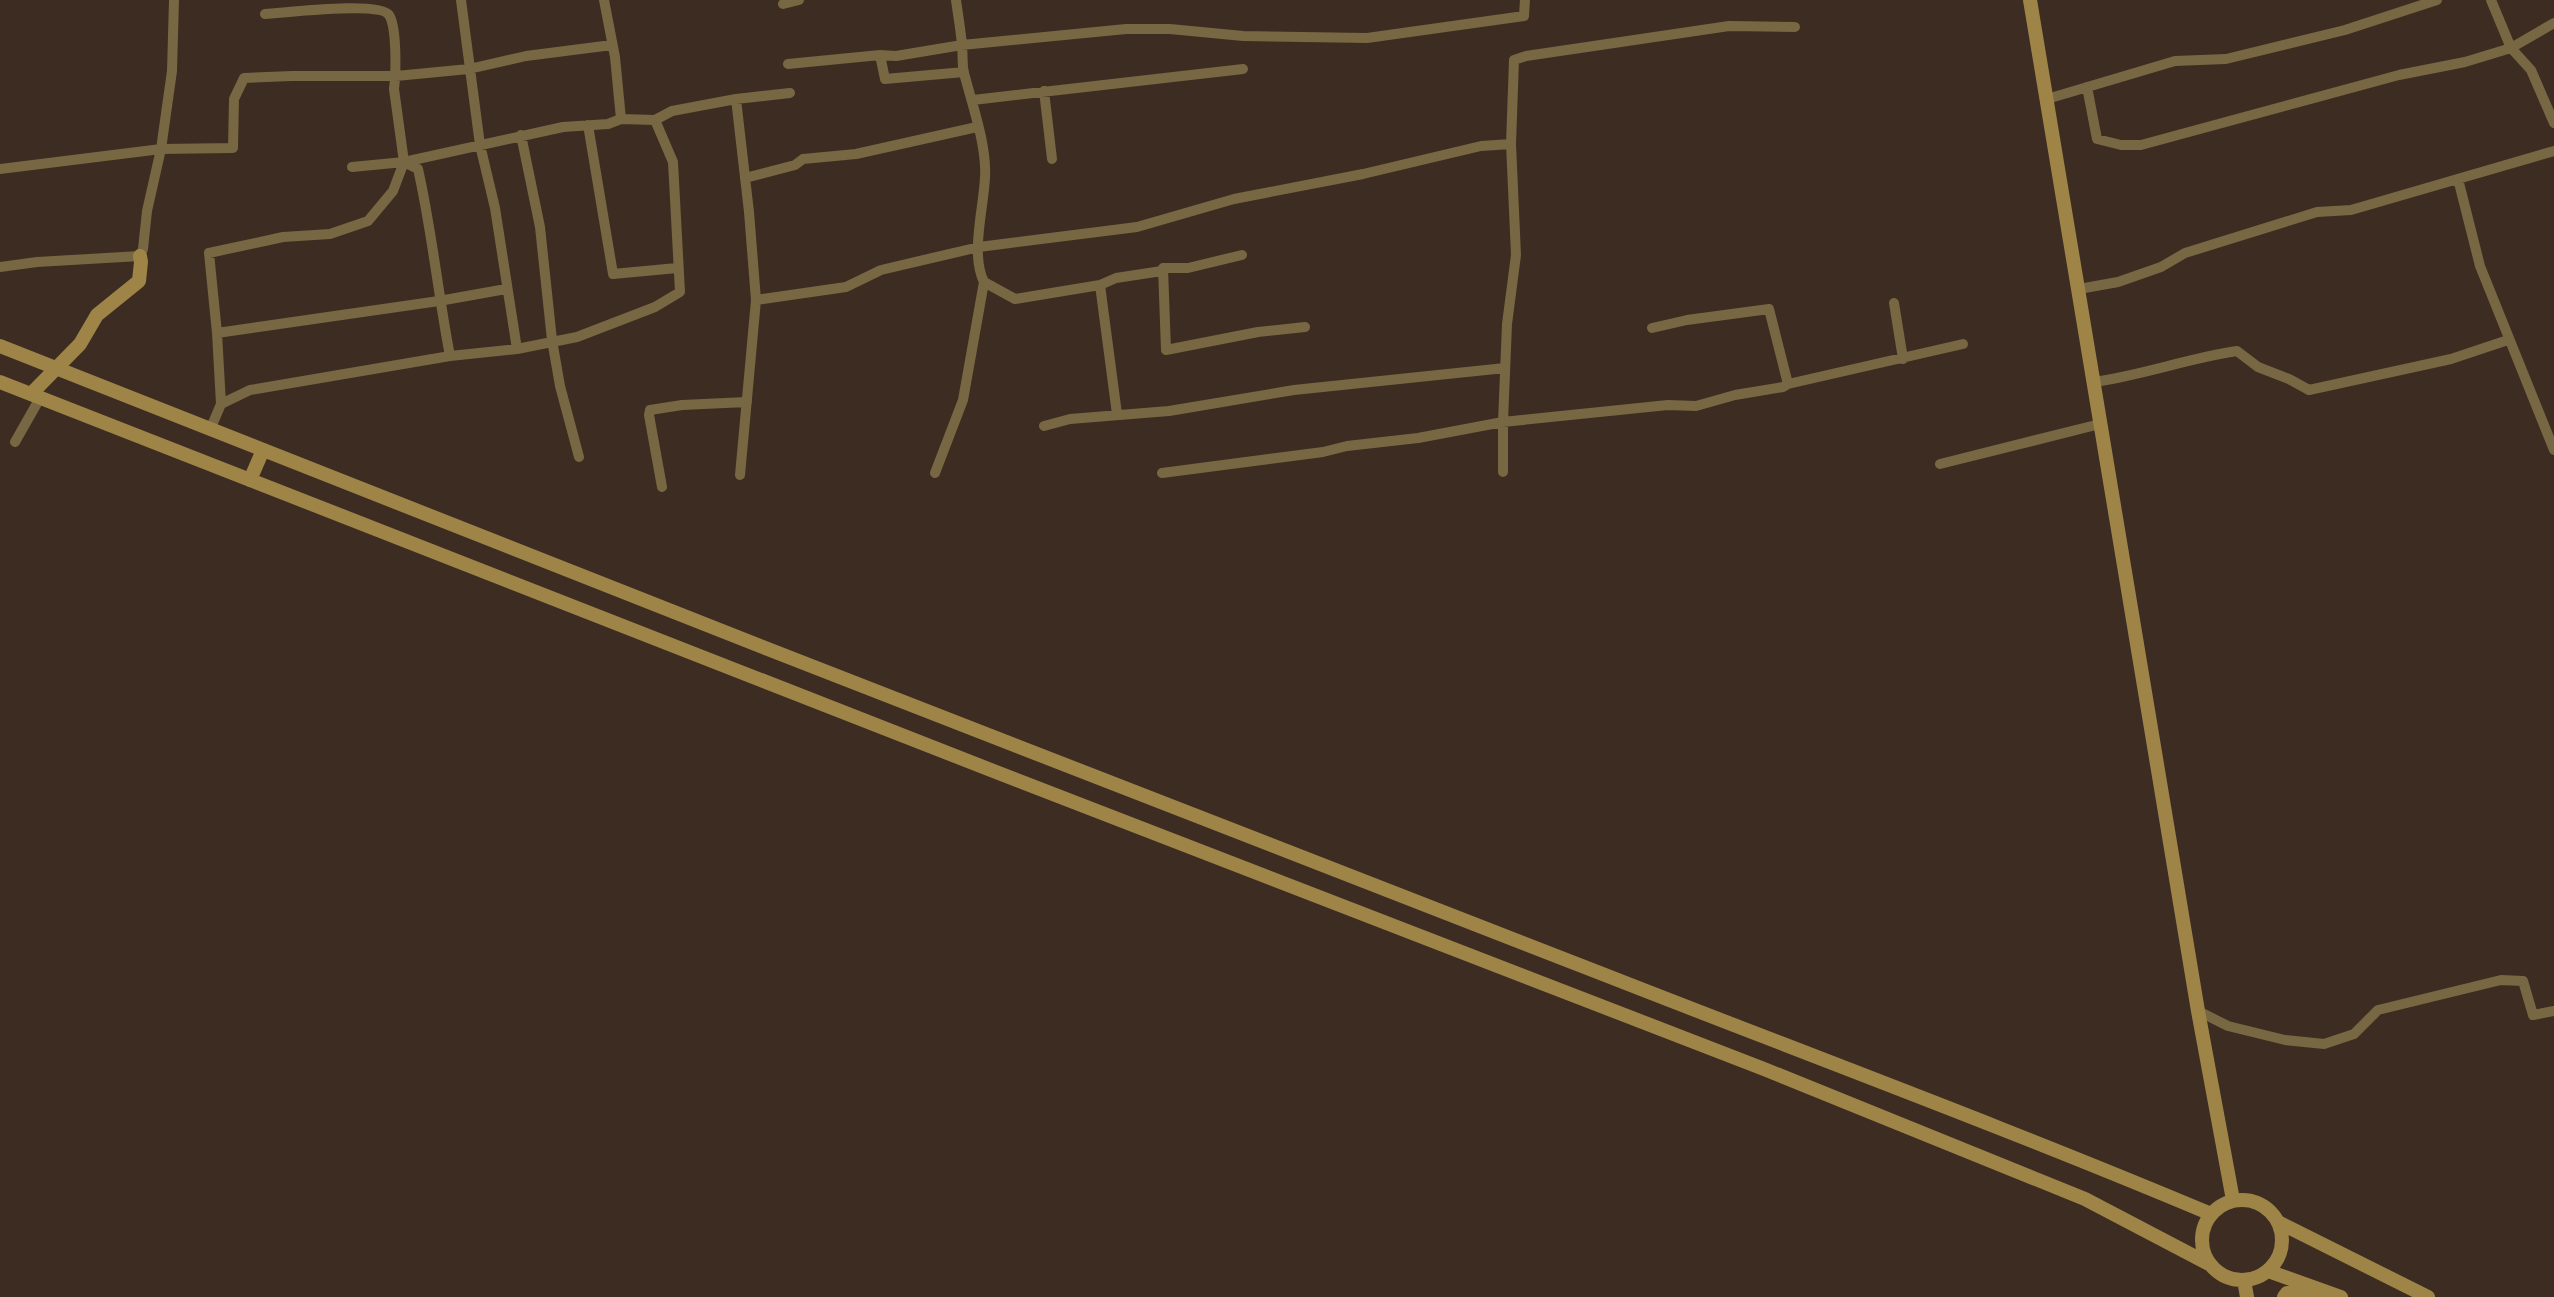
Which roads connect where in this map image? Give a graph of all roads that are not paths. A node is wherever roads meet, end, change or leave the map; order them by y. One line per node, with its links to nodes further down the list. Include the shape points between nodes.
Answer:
1 (174, 0): 38 (street, via 172,71)
2 (461, 0): 19 (street)
3 (604, 0): 14 (street)
4 (799, 0): 10 (street)
5 (956, 0): 15 (street)
6 (1525, 0): 15 (street, via 1524,16 1367,38 1126,29)
7 (2031, 0): 27 (street)
8 (2437, 0): 23 (street, via 2324,35 2226,59 2175,61)
9 (2491, 0): 16 (street)
10 (783, 4)
11 (265, 14): 22 (street, via 364,8 385,11 393,27)
12 (2554, 23): 16 (street)
13 (1795, 27): 36 (street, via 1729,26 1514,60)
14 (612, 45): 19 (street, via 526,56); 30 (street)
15 (962, 45): 17 (street); 21 (street)
16 (2511, 48): 23 (street, via 2141,145 2097,139); 29 (street, via 2531,70)
17 (880, 55): 18 (street); 21 (street, via 885,79)
18 (788, 64)
19 (469, 69): 22 (street); 37 (street)
20 (1243, 69): 24 (street)
21 (964, 72): 28 (street)
22 (396, 76): 38 (street, via 244,78 234,99 233,148); 41 (street, via 394,89)
23 (2087, 87): 27 (street)
24 (1044, 91): 28 (street); 40 (street)
25 (789, 93): 26 (street)
26 (736, 99): 31 (street, via 672,111); 44 (street)
27 (2048, 99): 55 (street)
28 (974, 100): 34 (street)
29 (2550, 101): 32 (street)
30 (621, 119): 31 (street); 33 (street)
31 (655, 120): 50 (street, via 673,162)
32 (2554, 123)
33 (588, 125): 35 (street); 50 (street, via 613,274)
34 (977, 127): 44 (street, via 856,154 803,159 795,165); 46 (street, via 986,178)
35 (521, 135): 37 (street); 62 (street, via 540,227)
36 (1511, 144): 46 (street, via 1481,146 1234,199 1137,227); 69 (street, via 1515,255)
37 (480, 145): 41 (street); 54 (street, via 495,208)
38 (161, 149): 43 (street); 48 (street)
39 (2554, 151): 45 (street)
40 (1052, 159)
41 (404, 162): 42 (street); 57 (street, via 418,169 429,216); 61 (street, via 393,191 368,221 330,234 283,237 208,253)
42 (352, 167)
43 (0, 169)
44 (745, 178): 56 (street)
45 (2458, 179): 55 (street, via 2351,210 2317,212 2185,253 2162,267 2118,282); 63 (street, via 2480,266)
46 (980, 247): 52 (street); 56 (street, via 881,270 846,287)
47 (1242, 255): 51 (street)
48 (140, 256): 49 (street); 70 (street, via 139,281 97,315 80,344)
49 (0, 267)
50 (677, 268): 62 (street, via 680,292 577,337)
51 (1162, 271): 53 (street, via 1116,278); 59 (street, via 1166,350)
52 (984, 282): 53 (street, via 1015,299); 88 (street, via 963,400)
53 (1100, 285): 77 (street)
54 (507, 289): 57 (street); 66 (street)
55 (2079, 289): 72 (street)
56 (756, 300): 75 (street)
57 (439, 301): 61 (street); 67 (street)
58 (1894, 303): 68 (street)
59 (1305, 327)
60 (1652, 328): 73 (street, via 1770,309)
61 (217, 333): 76 (street)
62 (552, 340): 66 (street); 85 (street)
63 (2508, 340): 72 (street, via 2451,359 2309,390 2258,367 2237,351 2132,377); 84 (street)
64 (1963, 344): 68 (street)
65 (0, 346): 70 (street)
66 (517, 349): 67 (street)
67 (450, 356): 76 (street, via 250,390)
68 (1903, 359): 73 (street)
69 (1505, 368): 77 (street, via 1294,390 1169,411); 78 (street)
70 (56, 369): 74 (street); 81 (street)
71 (0, 382): 74 (street)
72 (2094, 382): 79 (street)
73 (1788, 384): 78 (street, via 1696,406 1668,405)
74 (36, 396): 82 (street); 91 (street)
75 (747, 402): 90 (street); 92 (street, via 650,410)
76 (221, 404): 81 (street)
77 (1117, 414): 80 (street)
78 (1503, 422): 87 (street); 89 (street, via 1418,438)
79 (2100, 424): 86 (street); 93 (street)
80 (1044, 426)
81 (210, 430): 83 (street)
82 (15, 442)
83 (263, 450): 91 (street); 96 (street, via 1891,1084)
84 (2554, 450)
85 (579, 457)
86 (1940, 464)
87 (1503, 472)
88 (935, 473)
89 (1162, 473)
90 (740, 475)
91 (250, 480): 98 (street, via 1764,1069 2085,1199)
92 (662, 487)
93 (2198, 1011): 94 (street, via 2228,1026 2285,1040 2324,1044 2354,1034 2378,1010 2502,980 2523,981 2532,1015); 95 (street)
94 (2554, 1011)
95 (2233, 1200): 96 (street); 97 (street, via 2260,1203)
96 (2211, 1214): 98 (street, via 2201,1239)
97 (2278, 1222): 99 (street, via 2282,1248); 105 (street)
98 (2209, 1264): 100 (street, via 2231,1279)
99 (2268, 1270): 100 (street); 101 (street)
100 (2244, 1280): 102 (street)
101 (2322, 1290): 103 (street, via 2287,1293); 104 (street)
102 (2247, 1297)
103 (2284, 1297)
104 (2341, 1297)
105 (2428, 1297)

